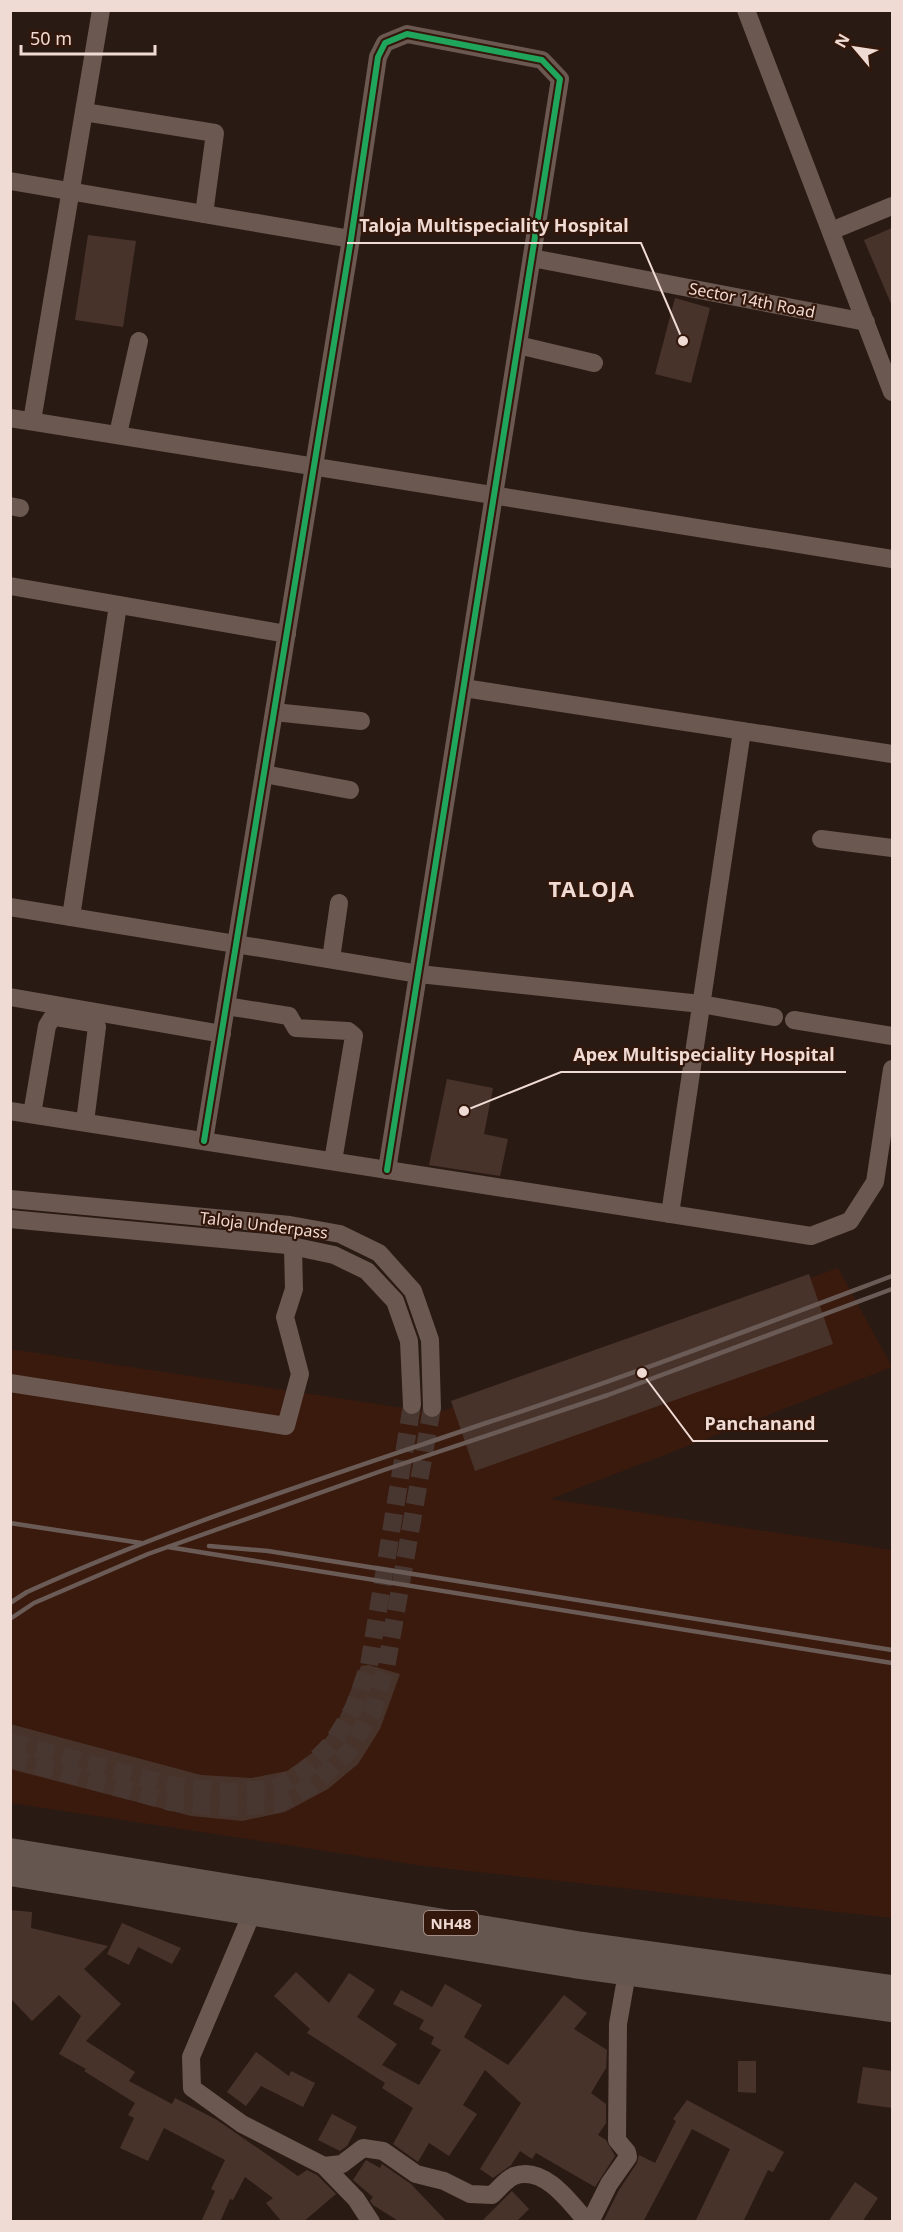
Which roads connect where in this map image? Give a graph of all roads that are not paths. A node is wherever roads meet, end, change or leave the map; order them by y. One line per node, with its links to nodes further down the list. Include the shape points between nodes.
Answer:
1 (101, 10): 3 (street)
2 (750, 12): 8 (street)
3 (84, 112): 5 (street); 7 (street, via 215,133)
4 (10, 181): 5 (street)
5 (70, 191): 7 (street); 17 (street)
6 (892, 206): 8 (street)
7 (204, 214): 9 (street)
8 (831, 231): 11 (street)
9 (351, 239): 10 (street, via 378,57 385,43 407,34 542,60 560,79); 19 (street)
10 (532, 258): 11 (street, Sector 14th Road); 13 (street)
11 (866, 322): 15 (street)
12 (139, 341): 18 (street)
13 (518, 345): 14 (street); 20 (street)
14 (594, 363)
15 (892, 392)
16 (10, 418): 17 (street)
17 (32, 421): 18 (street)
18 (118, 434): 19 (street)
19 (314, 466): 20 (street); 24 (street)
20 (495, 495): 21 (street); 25 (street)
21 (892, 559)
22 (10, 586): 23 (street)
23 (118, 605): 24 (street); 36 (street)
24 (287, 634): 26 (street)
25 (464, 688): 28 (street); 39 (street)
26 (274, 712): 27 (street); 30 (street)
27 (361, 722)
28 (742, 731): 29 (street); 41 (street)
29 (892, 754)
30 (264, 774): 31 (street); 37 (street)
31 (350, 790)
32 (821, 839): 33 (street)
33 (892, 848)
34 (339, 903): 38 (street)
35 (10, 907): 36 (street)
36 (71, 917): 37 (street)
37 (237, 944): 38 (street); 42 (street)
38 (331, 959): 39 (street)
39 (419, 974): 41 (street); 53 (street)
40 (10, 997): 45 (street)
41 (701, 1004): 43 (street); 55 (street)
42 (226, 1006): 45 (street); 52 (street, via 289,1016 296,1028 348,1030 354,1036)
43 (774, 1017)
44 (794, 1020): 46 (street)
45 (222, 1034): 51 (street)
46 (892, 1036)
47 (892, 1069): 55 (street, via 875,1182 850,1221 811,1236)
48 (10, 1111): 49 (street)
49 (32, 1114): 50 (street); 50 (street, via 47,1026 56,1017 97,1027)
50 (85, 1122): 51 (street)
51 (204, 1141): 52 (street)
52 (333, 1161): 53 (street)
53 (387, 1170): 55 (street)
54 (10, 1199): 60 (street, Taloja Underpass, via 290,1225 340,1234 379,1253 413,1291 430,1340)
55 (670, 1214)
56 (10, 1219): 57 (street, Taloja Underpass)
57 (293, 1246): 58 (street, via 294,1289 285,1317 300,1374 286,1426); 59 (street, Taloja Underpass, via 334,1255 367,1271 395,1301 409,1341)
58 (10, 1383)
59 (411, 1404)
60 (432, 1408)
61 (10, 1851): 65 (highway, NH48, via 577,1944)
62 (10, 1873): 63 (highway, NH48)
63 (252, 1912): 64 (highway, NH48); 67 (street, via 191,2057 192,2088 242,2124)
64 (627, 1972): 66 (highway, NH48); 69 (street, via 618,2024 617,2140 628,2157)
65 (892, 1988)
66 (892, 2009)
67 (324, 2166): 68 (street, via 356,2199); 69 (street, via 342,2164 363,2148 382,2151 416,2174 444,2181 470,2194 492,2195 512,2177 527,2173 557,2187)
68 (371, 2222)
69 (589, 2222)

